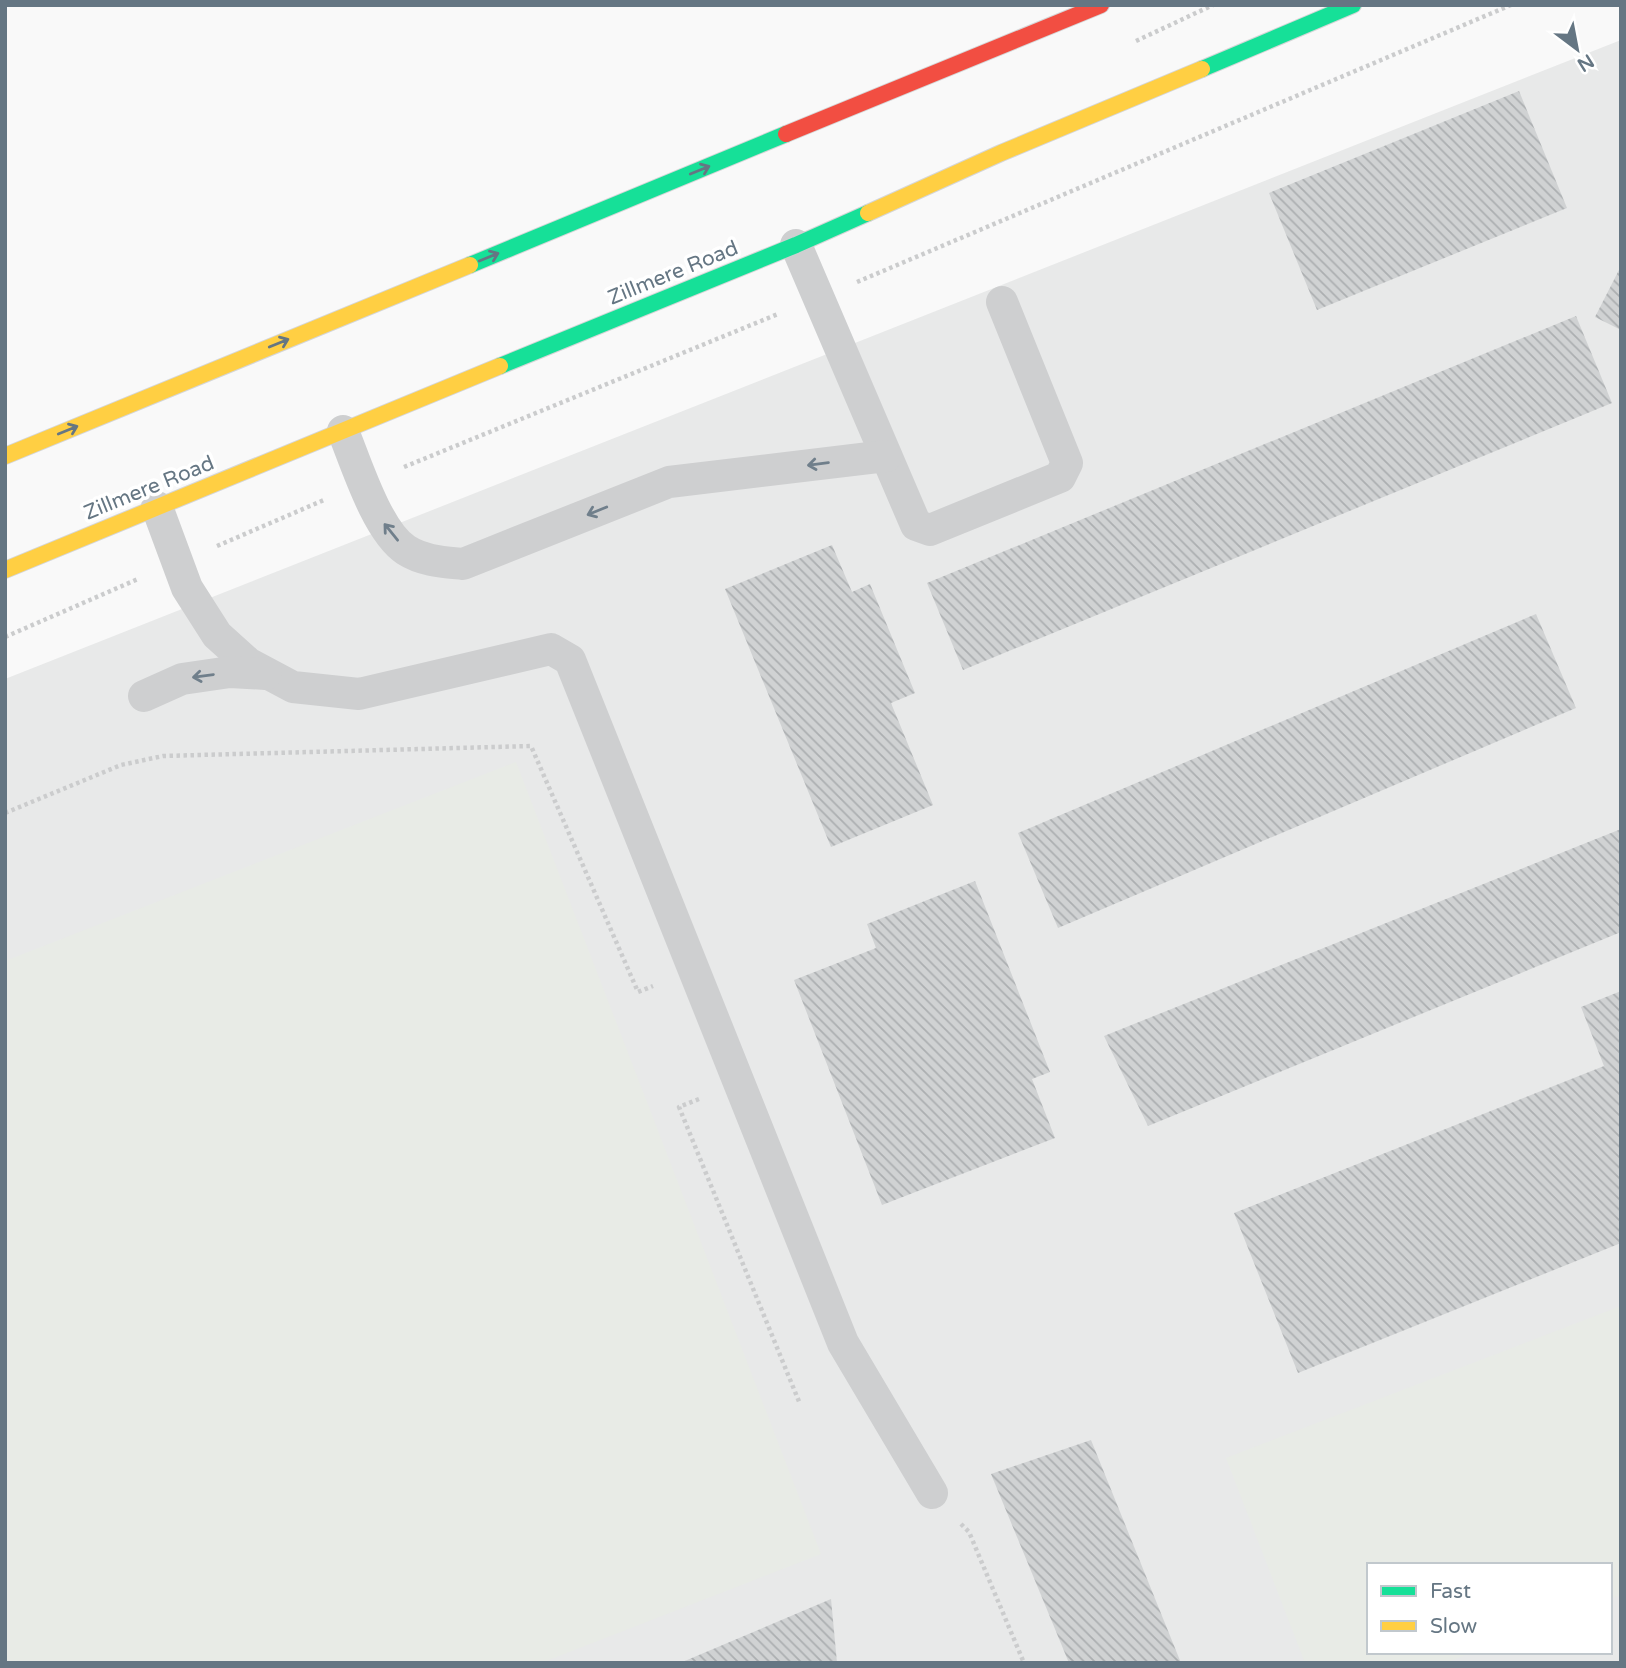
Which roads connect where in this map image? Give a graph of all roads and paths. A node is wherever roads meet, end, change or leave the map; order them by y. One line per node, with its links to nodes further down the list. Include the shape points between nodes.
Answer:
1 (1101, 5): 10 (main road, one-way to 1)
2 (1213, 5): 5 (path)
3 (1353, 5): 6 (main road, Zillmere Road, via 1001,153)
4 (1511, 5): 7 (path)
5 (1136, 40)
6 (796, 246): 7 (lane); 9 (main road, Zillmere Road)
7 (818, 298): 11 (lane); 12 (path)
8 (1002, 302): 11 (lane, via 1067,463 1060,477 930,530 916,525)
9 (343, 431): 12 (lane); 13 (main road, Zillmere Road)
10 (5, 456)
11 (886, 456): 12 (lane, one-way to 12, via 669,482 463,564 432,561 404,549 374,509)
12 (364, 483): 14 (path)
13 (157, 507): 14 (lane); 15 (main road, Zillmere Road)
14 (178, 562): 16 (path); 17 (lane, via 187,588 216,635)
15 (5, 570)
16 (5, 637)
17 (266, 674): 18 (lane, one-way to 18, via 230,672 182,679); 23 (lane, via 293,687 359,694 551,649 570,660 843,1343)
18 (144, 696)
19 (5, 813): 20 (path, via 121,765 163,756 531,746 638,992)
20 (661, 982)
21 (709, 1095): 22 (path, via 679,1107)
22 (800, 1405)
23 (932, 1493): 24 (path, via 969,1532)
24 (1024, 1663)

